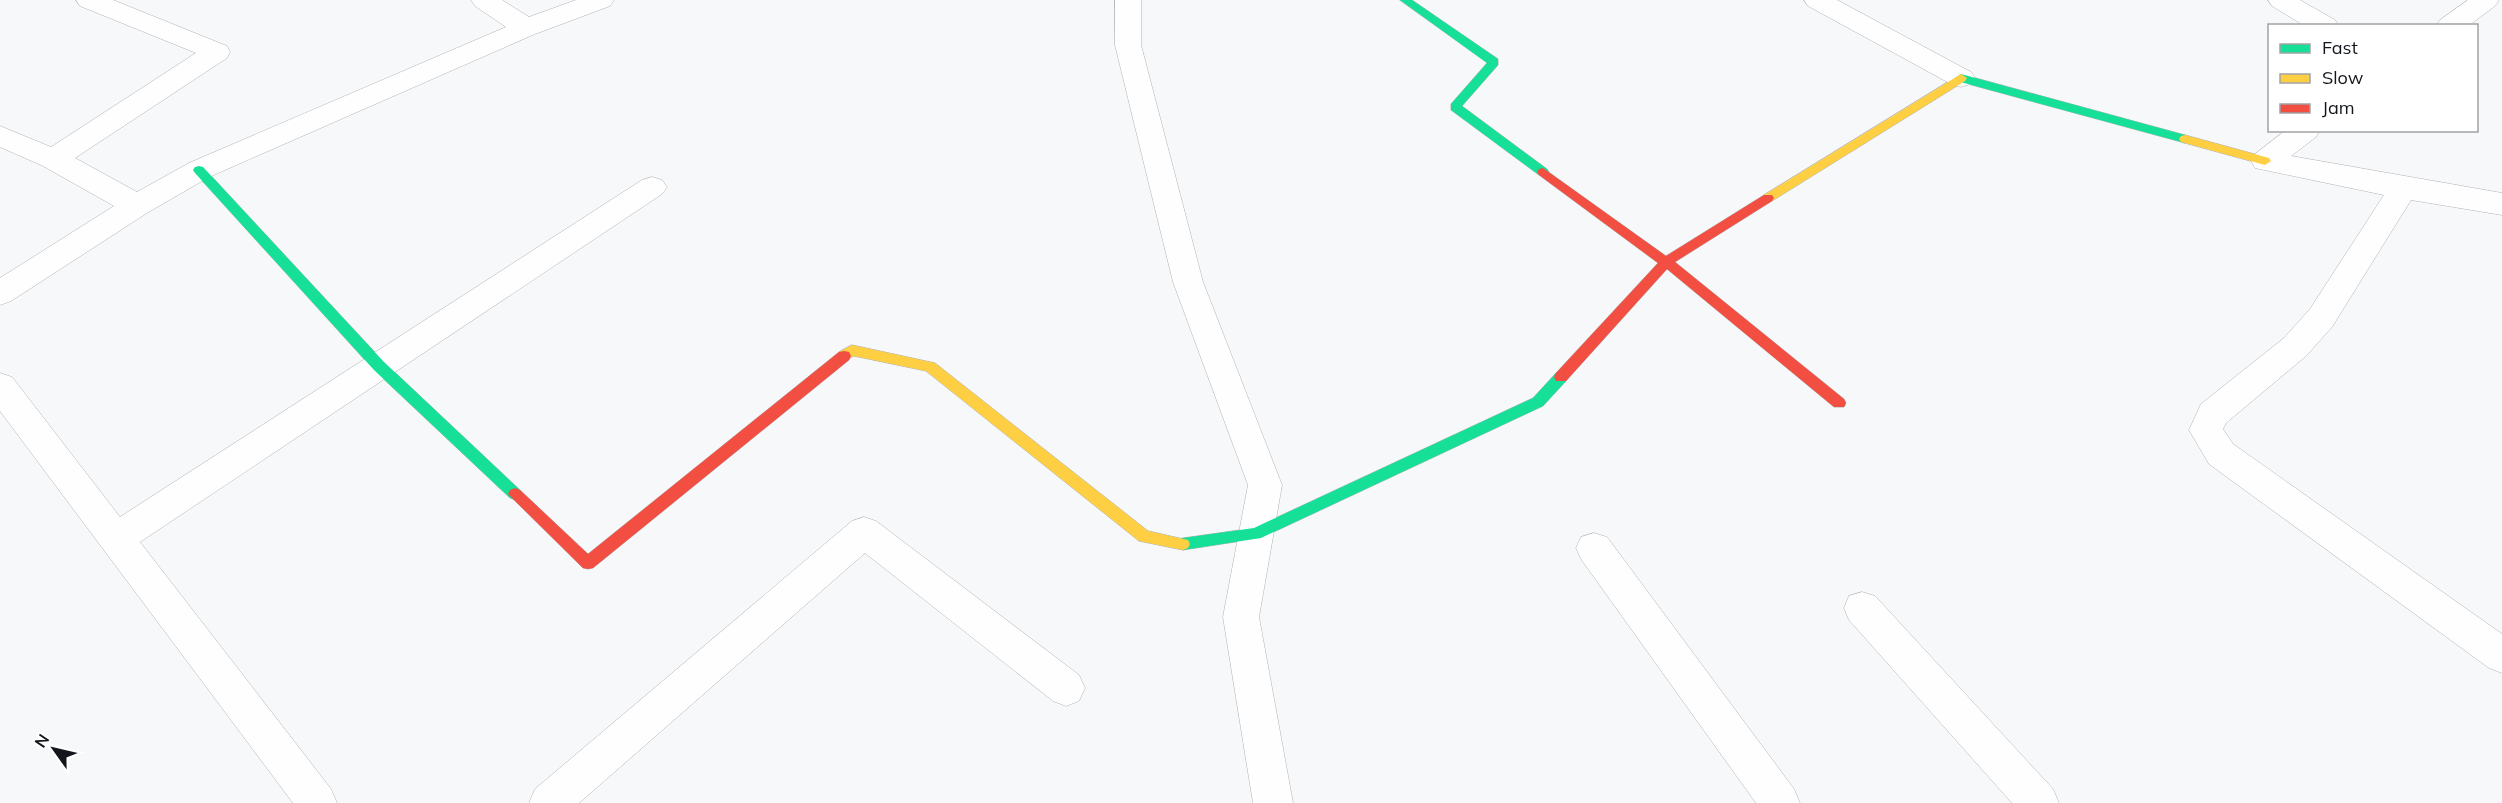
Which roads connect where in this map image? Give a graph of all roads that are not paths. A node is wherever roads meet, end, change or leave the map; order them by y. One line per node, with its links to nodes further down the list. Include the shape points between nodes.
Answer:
1 (89, 0): 15 (street, via 217,52)
2 (484, 0): 11 (street)
3 (601, 0): 11 (street)
4 (1128, 0): 27 (street, via 1128,45 1188,282 1265,485)
5 (1405, 0): 22 (street, via 1494,62 1455,107)
6 (1817, 0): 12 (street)
7 (2281, 0): 9 (street)
8 (2486, 0): 10 (street)
9 (2323, 24)
10 (2452, 24)
11 (526, 28): 17 (street)
12 (1961, 78): 16 (street); 22 (street)
13 (2303, 132): 16 (street)
14 (0, 136): 15 (street)
15 (53, 159): 21 (street)
16 (2265, 161): 19 (street)
17 (199, 170): 21 (street); 24 (street)
18 (652, 187): 24 (street)
19 (2403, 188): 20 (street); 31 (street, via 2321,318 2295,347 2213,414 2206,430 2222,454)
20 (2502, 204)
21 (137, 205): 23 (street)
22 (1666, 262): 26 (street); 27 (street, via 1538,402)
23 (0, 293)
24 (379, 366): 27 (street, via 588,563 852,350 930,367 1144,537 1178,545); 28 (street)
25 (0, 387): 28 (street)
26 (1839, 403)
27 (1256, 534): 35 (street, via 1240,617)
28 (116, 539): 33 (street)
29 (1594, 548): 36 (street)
30 (1862, 608): 37 (street)
31 (2502, 656)
32 (1066, 688): 34 (street, via 864,532)
33 (317, 803)
34 (549, 803)
35 (1273, 803)
36 (1780, 803)
37 (2039, 803)

